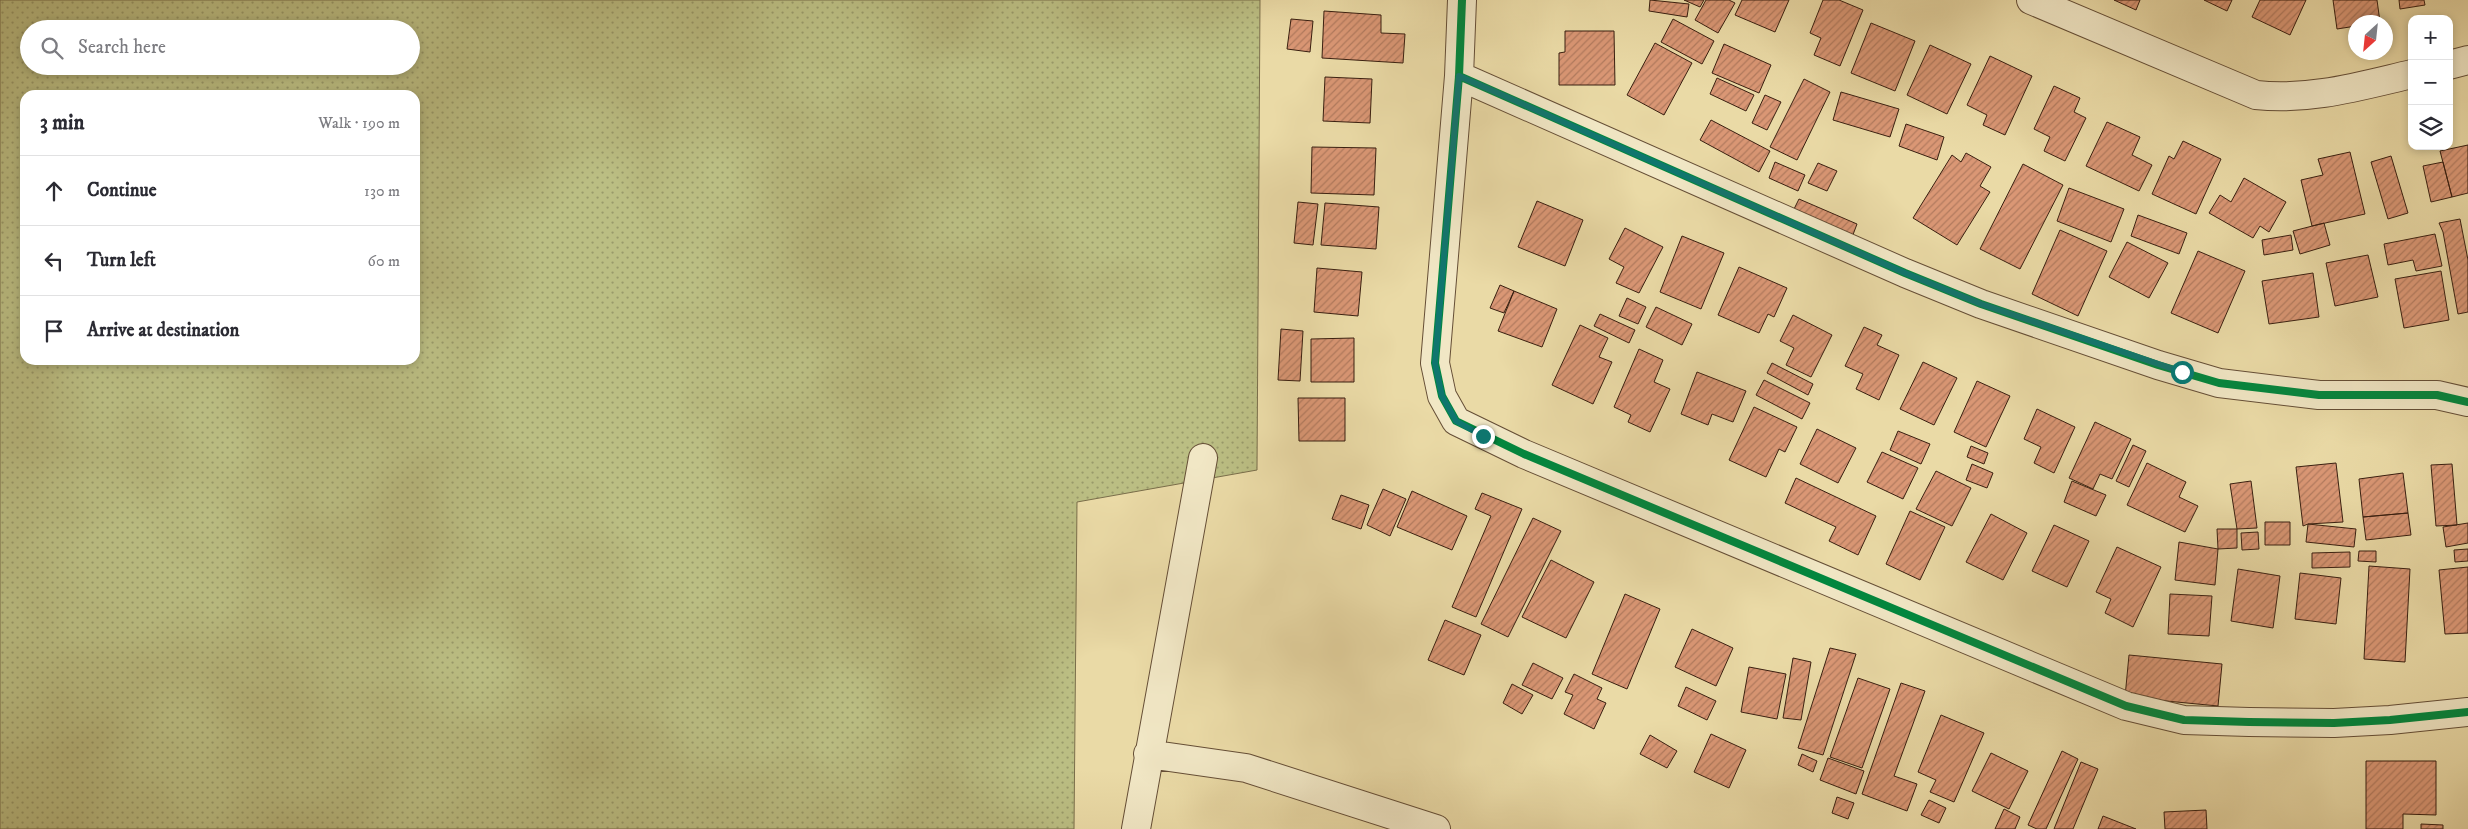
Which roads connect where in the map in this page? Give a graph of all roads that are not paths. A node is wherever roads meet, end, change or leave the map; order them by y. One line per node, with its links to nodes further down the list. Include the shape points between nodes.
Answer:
1 (1462, 0): 6 (street)
2 (2031, 0): 5 (street, via 2256,94 2279,98 2326,94)
3 (2468, 60): 4 (street)
4 (2453, 64)
5 (2408, 75)
6 (1459, 76): 7 (street, via 1913,276 1981,304 2158,365 2219,383 2319,395 2437,395); 9 (street, via 1435,363 1442,396 1456,421 1524,454 2126,706 2184,720 2249,722 2334,723)
7 (2468, 402)
8 (1203, 458): 10 (street)
9 (2468, 712)
10 (1148, 754): 11 (street, via 1246,768); 12 (street)
11 (1419, 826)
12 (1136, 829)

